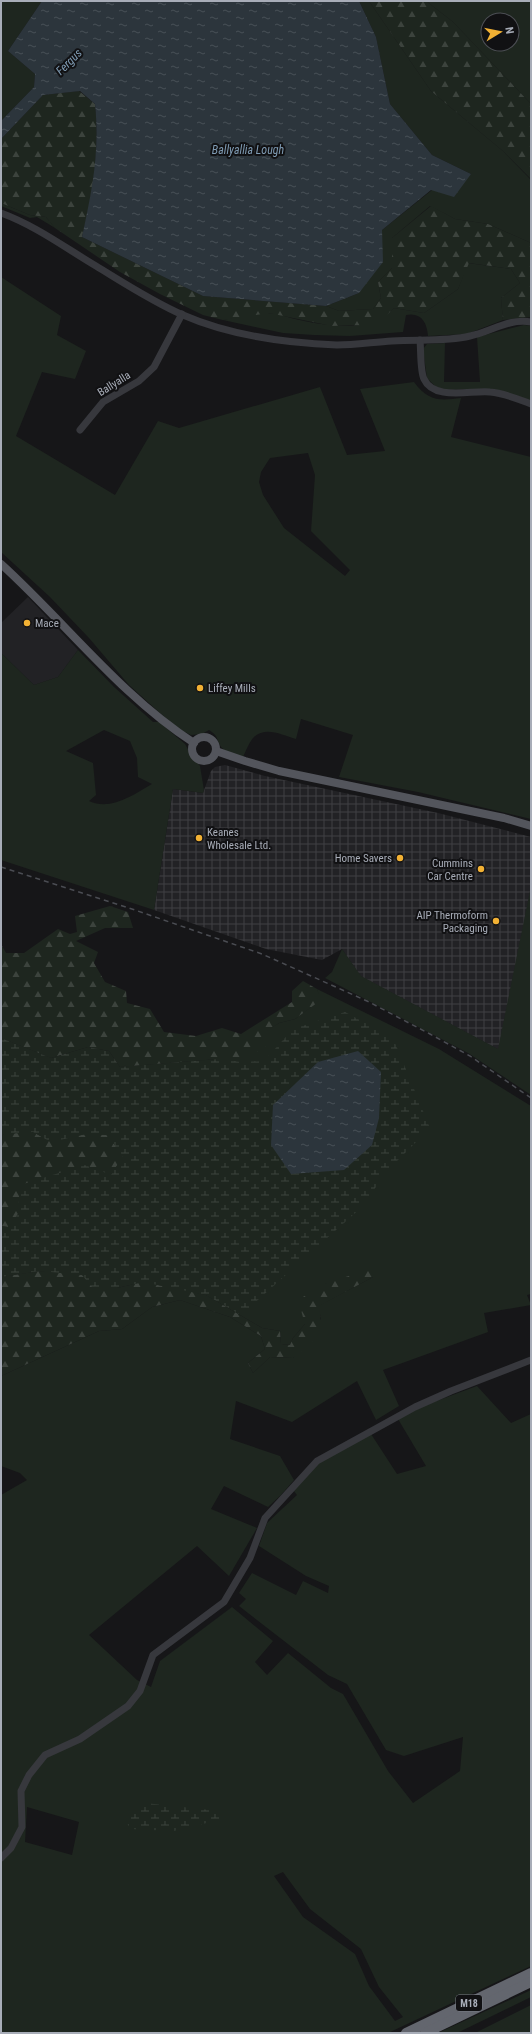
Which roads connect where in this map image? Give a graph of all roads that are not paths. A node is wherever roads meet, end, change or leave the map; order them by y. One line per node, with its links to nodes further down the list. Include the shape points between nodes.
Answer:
1 (1, 213): 2 (street, via 49,236 137,290)
2 (182, 314): 4 (street, via 222,329 299,342 339,345); 6 (street, Ballyalla, via 154,367 139,381 103,402)
3 (531, 322): 4 (street, via 523,320 499,325 472,336)
4 (420, 340): 5 (street, via 424,378 429,386 437,391 490,392 504,394)
5 (531, 404)
6 (80, 430)
7 (1, 564): 8 (main road, via 36,596 133,696)
8 (194, 742): 9 (main road, via 201,737 210,738); 9 (main road, via 194,753 199,759 208,760)
9 (216, 750): 10 (main road, via 245,762 279,771 504,818)
10 (531, 826)
11 (531, 1360): 12 (street, via 451,1390 317,1461 265,1518 250,1558 224,1602 153,1655 140,1691 128,1706 80,1739 45,1755 28,1775 21,1791 22,1827)
12 (1, 1858)
13 (531, 1973): 15 (highway, M18)
14 (531, 1982): 16 (highway, M18)
15 (406, 2033)
16 (424, 2033)

